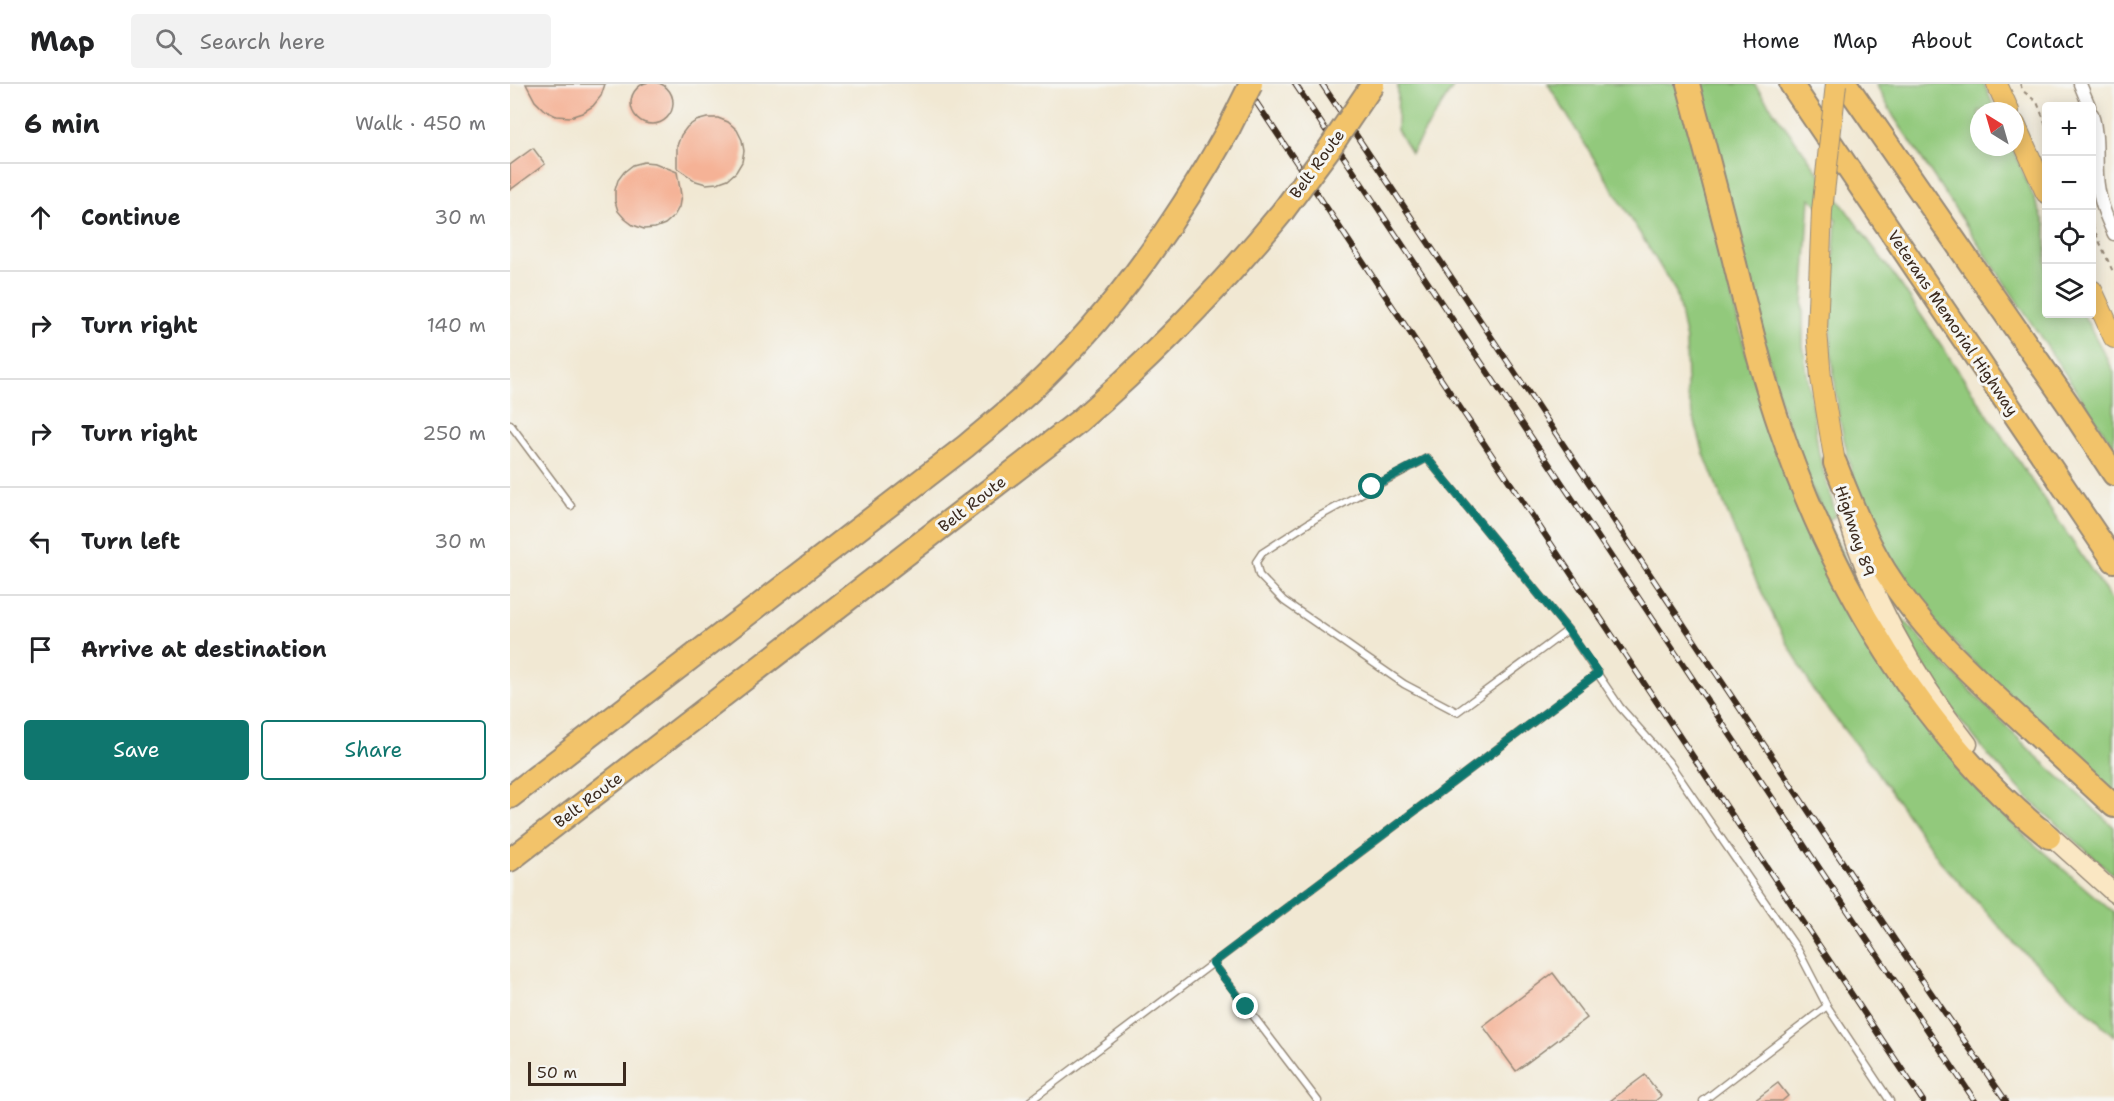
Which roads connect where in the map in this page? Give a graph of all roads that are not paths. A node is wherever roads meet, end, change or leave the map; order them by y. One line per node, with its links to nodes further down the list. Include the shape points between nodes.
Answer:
1 (1251, 84): 24 (highway, bridge, via 1180,210 1095,322 1030,391 966,446)
2 (1373, 84): 27 (highway, Belt Route, bridge, via 1283,211 1230,274 1167,341 1079,421)
3 (1688, 84): 26 (highway, via 1761,368 1781,431 1820,528 1869,622 1925,709 1993,789)
4 (1791, 84): 21 (highway, Veterans Memorial Highway)
5 (1836, 84): 18 (main road, Highway 89, bridge, via 1822,211 1817,331)
6 (1846, 84): 19 (highway)
7 (1997, 84): 9 (main road)
8 (2080, 84): 10 (street)
9 (2005, 102)
10 (2087, 102)
11 (2096, 132): 14 (street, via 2099,193)
12 (2024, 144): 13 (main road)
13 (2042, 184)
14 (2114, 234)
15 (2096, 300): 16 (main road)
16 (2114, 338)
17 (510, 424): 20 (lane)
18 (1835, 463): 25 (highway, via 1864,534 1912,610 1946,649); 26 (main road, Highway 89, via 1840,495 1866,570 1910,659 1964,739)
19 (2114, 474)
20 (571, 506)
21 (2114, 561)
22 (1568, 630): 22 (lane, via 1457,712 1404,684 1284,601 1259,575 1256,562 1262,553 1318,517 1427,458); 23 (lane)
23 (1598, 673): 29 (lane); 30 (lane, via 1620,707 1675,771 1798,950)
24 (510, 797)
25 (2114, 806)
26 (2049, 837): 28 (main road, Highway 89)
27 (510, 860)
28 (2114, 893)
29 (1213, 963): 31 (lane); 32 (lane)
30 (1827, 1006): 33 (lane); 34 (lane)
31 (1030, 1101)
32 (1318, 1101)
33 (1703, 1101)
34 (1890, 1101)

